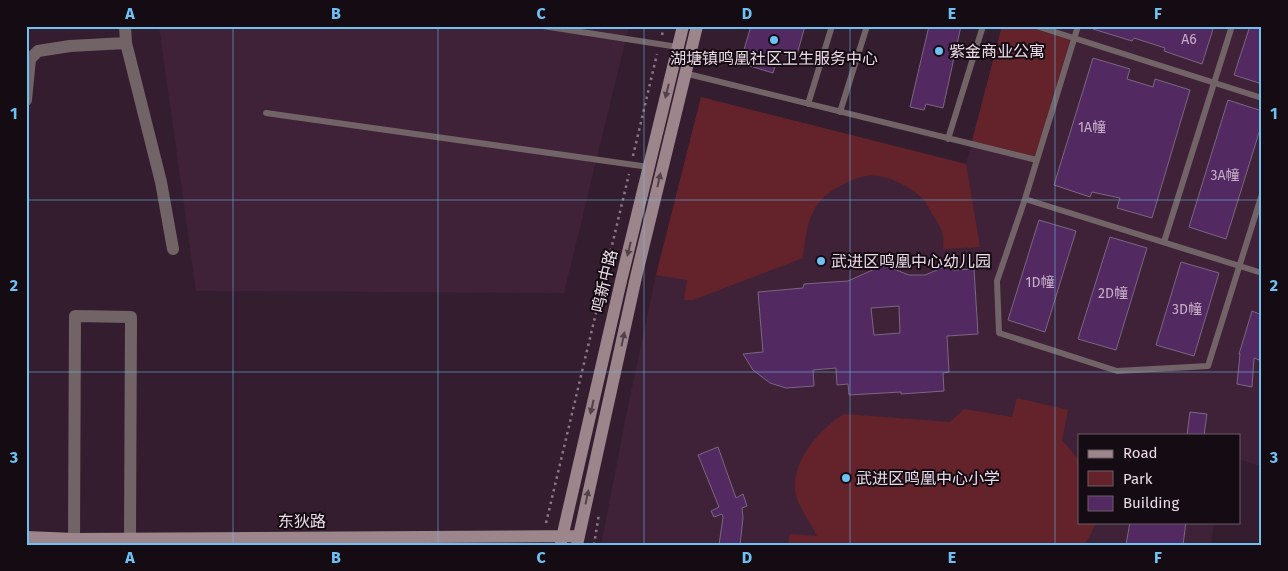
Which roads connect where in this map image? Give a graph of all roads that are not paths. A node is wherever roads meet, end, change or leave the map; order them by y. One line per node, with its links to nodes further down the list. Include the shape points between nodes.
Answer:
1 (125, 26): 12 (street)
2 (543, 26): 13 (lane)
3 (683, 26): 13 (main road, 鸣新中路)
4 (697, 26): 14 (main road, 鸣新中路)
5 (832, 26): 18 (lane)
6 (867, 26): 19 (lane)
7 (983, 26): 21 (lane)
8 (1036, 26): 11 (lane)
9 (1078, 26): 11 (lane)
10 (1232, 26): 15 (lane)
11 (1074, 38): 15 (lane); 22 (lane)
12 (126, 43): 17 (street, via 38,51 30,59); 27 (street)
13 (678, 47): 14 (main road, 鸣新中路)
14 (679, 72): 18 (lane); 23 (main road, 鸣新中路, one-way to 23); 34 (main road, 鸣新中路, one-way to 14)
15 (1214, 82): 16 (lane); 26 (lane)
16 (1262, 98)
17 (26, 100)
18 (808, 104): 19 (lane)
19 (840, 112): 21 (lane)
20 (266, 113): 23 (lane)
21 (948, 139): 22 (lane)
22 (1037, 160): 25 (lane)
23 (649, 167): 33 (main road, 鸣新中路, one-way to 33)
24 (1262, 194): 28 (lane)
25 (1025, 199): 26 (lane); 28 (lane, via 997,280 999,333 1117,371 1208,366)
26 (1164, 242): 28 (lane)
27 (173, 249)
28 (1239, 266): 29 (lane)
29 (1262, 272)
30 (26, 537): 32 (main road, 东狄路)
31 (130, 538): 32 (main road, 东狄路); 32 (street, via 131,317 75,316); 33 (main road, 东狄路, via 543,536)
32 (74, 539)
33 (562, 540): 34 (main road, 东狄路)
34 (578, 541)

